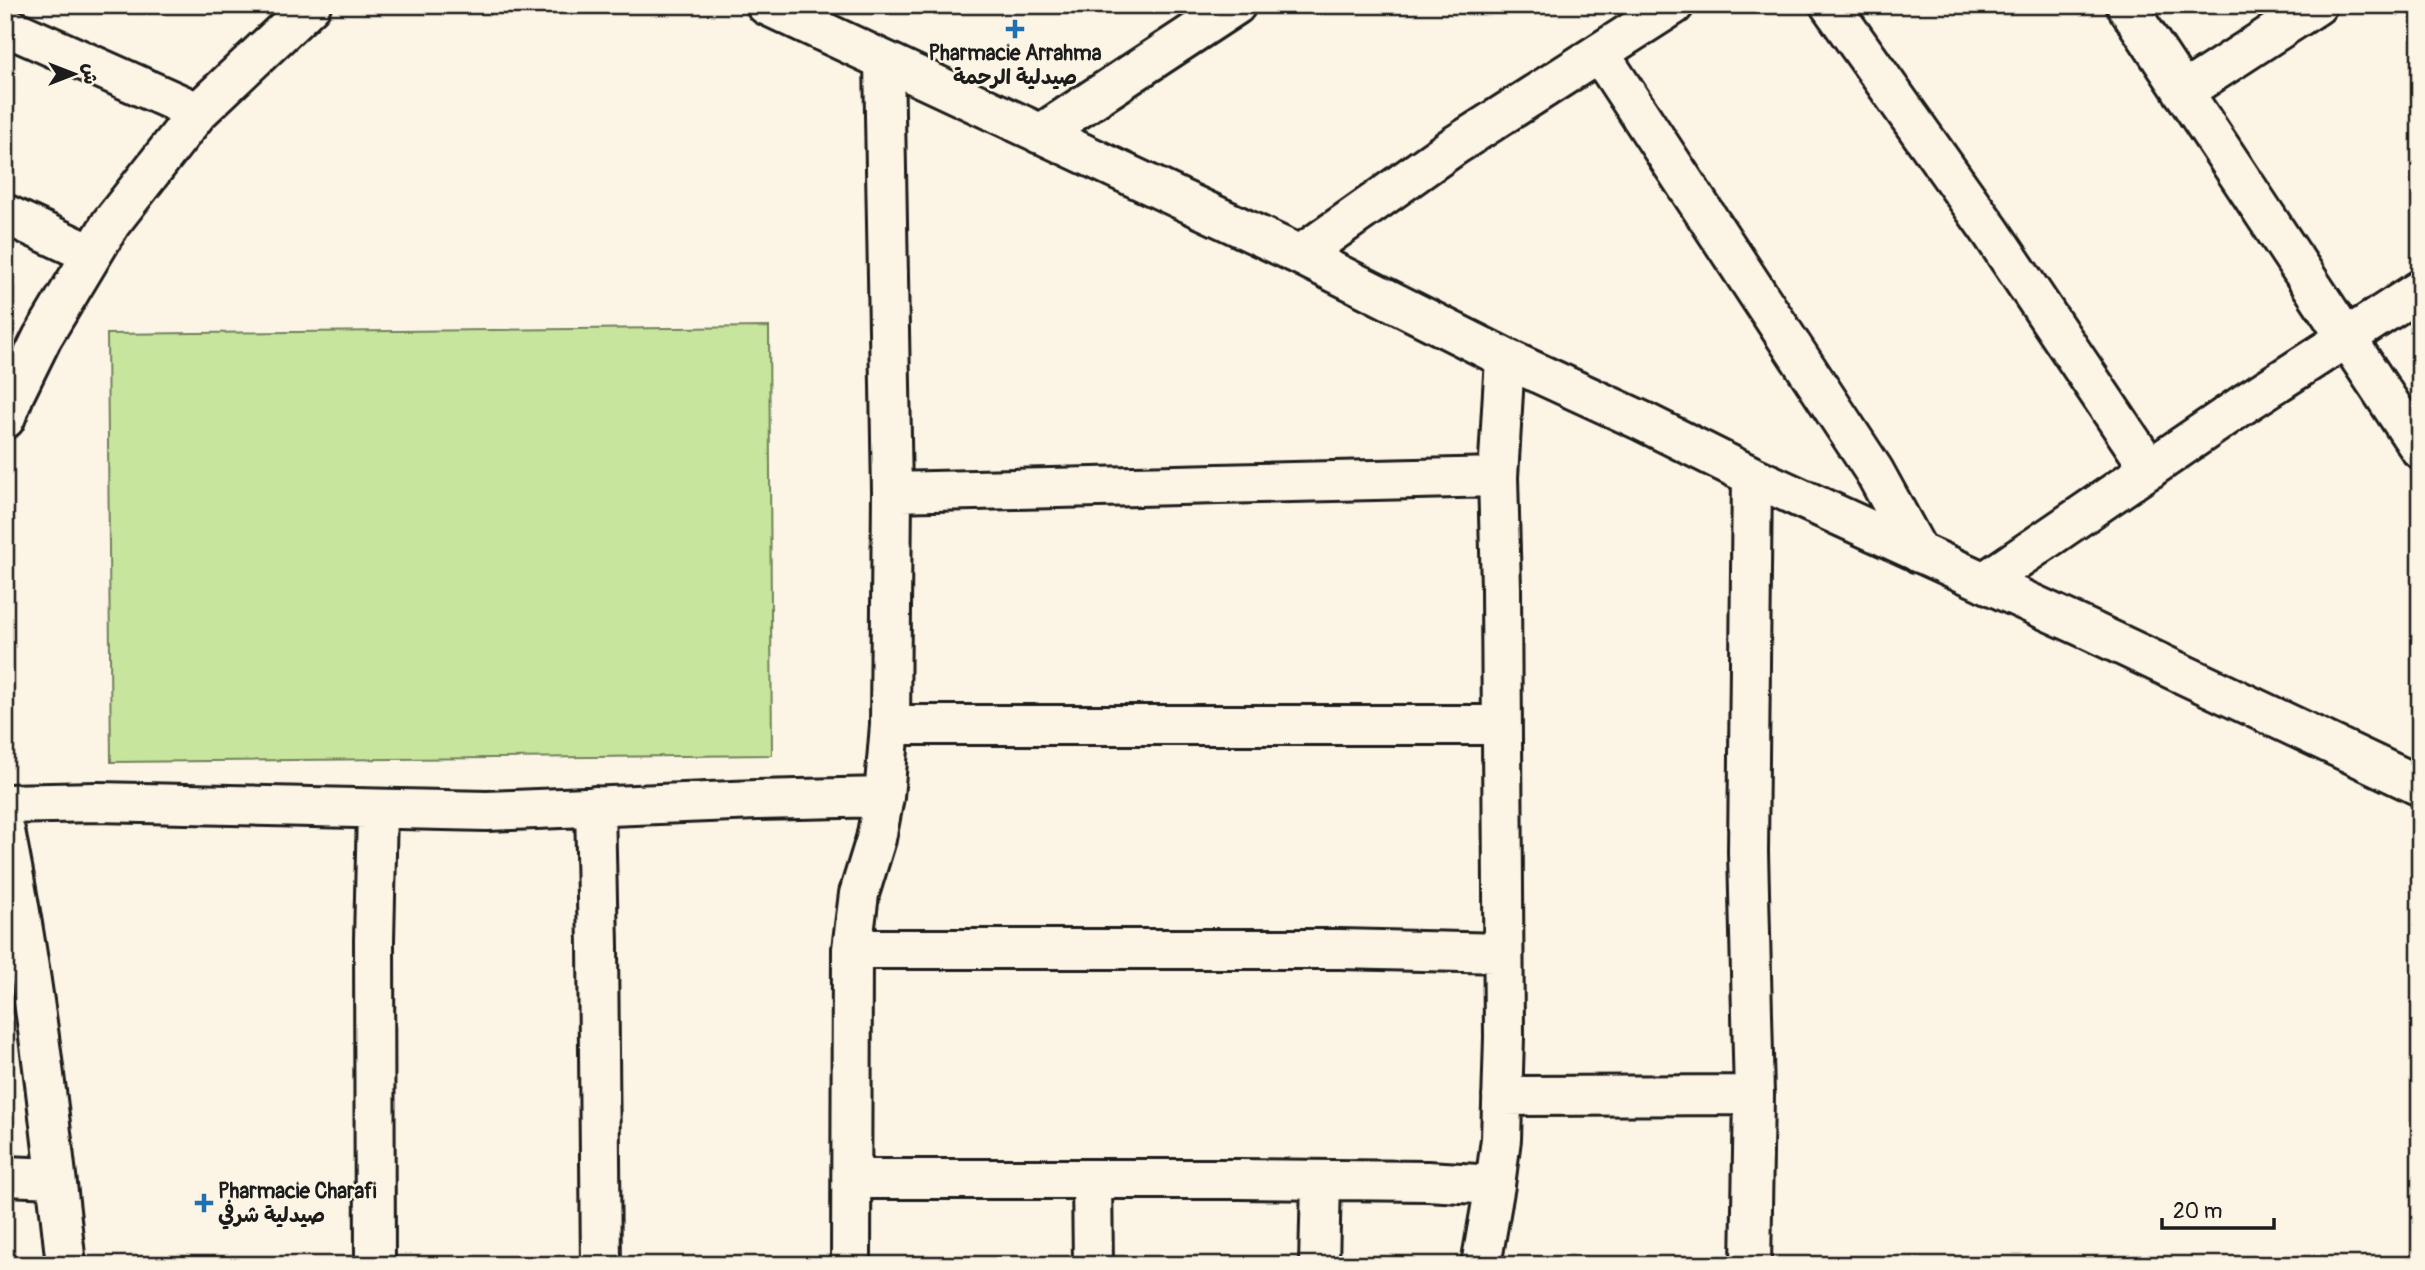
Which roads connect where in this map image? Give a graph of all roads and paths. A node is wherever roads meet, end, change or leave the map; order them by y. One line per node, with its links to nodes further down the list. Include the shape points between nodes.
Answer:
1 (311, 5): 12 (street)
2 (1236, 5): 13 (street)
3 (1674, 5): 9 (street)
4 (1830, 5): 22 (street)
5 (2126, 5): 11 (street)
6 (2317, 5): 11 (street)
7 (790, 10): 10 (street)
8 (20, 21): 12 (street)
9 (1600, 54): 16 (street, via 1454,146); 26 (street, via 1874,471)
10 (884, 61): 13 (street); 25 (street)
11 (2183, 92): 18 (street)
12 (198, 112): 15 (street)
13 (1040, 134): 16 (street)
14 (5, 214): 15 (street)
15 (91, 254): 20 (street)
16 (1300, 255): 19 (street)
17 (2420, 290): 18 (street)
18 (2345, 338): 21 (street); 22 (street)
19 (1504, 358): 23 (street); 24 (street)
20 (8, 400)
21 (2420, 449)
22 (2150, 469): 27 (street)
23 (1752, 476): 26 (street); 38 (street, via 1748,852)
24 (1498, 477): 25 (street); 29 (street)
25 (892, 492): 28 (street)
26 (1919, 554): 27 (street)
27 (1984, 582): 30 (street)
28 (891, 725): 29 (street); 31 (street)
29 (1502, 725): 37 (street)
30 (2420, 786)
31 (884, 797): 33 (street); 36 (street, via 859,894)
32 (5, 804): 34 (street)
33 (595, 806): 34 (street); 48 (street)
34 (377, 810): 47 (street)
35 (5, 831): 41 (street, via 32,982)
36 (852, 949): 37 (street); 42 (street)
37 (1503, 953): 39 (street)
38 (1754, 1094): 39 (street); 53 (street)
39 (1502, 1096): 45 (street)
40 (5, 1176): 41 (street)
41 (57, 1178): 46 (street)
42 (853, 1179): 43 (street); 49 (street)
43 (1092, 1179): 44 (street); 50 (street)
44 (1321, 1180): 45 (street); 51 (street)
45 (1495, 1185): 52 (street)
46 (66, 1265)
47 (375, 1265)
48 (601, 1265)
49 (851, 1265)
50 (1093, 1265)
51 (1319, 1265)
52 (1481, 1265)
53 (1751, 1265)

